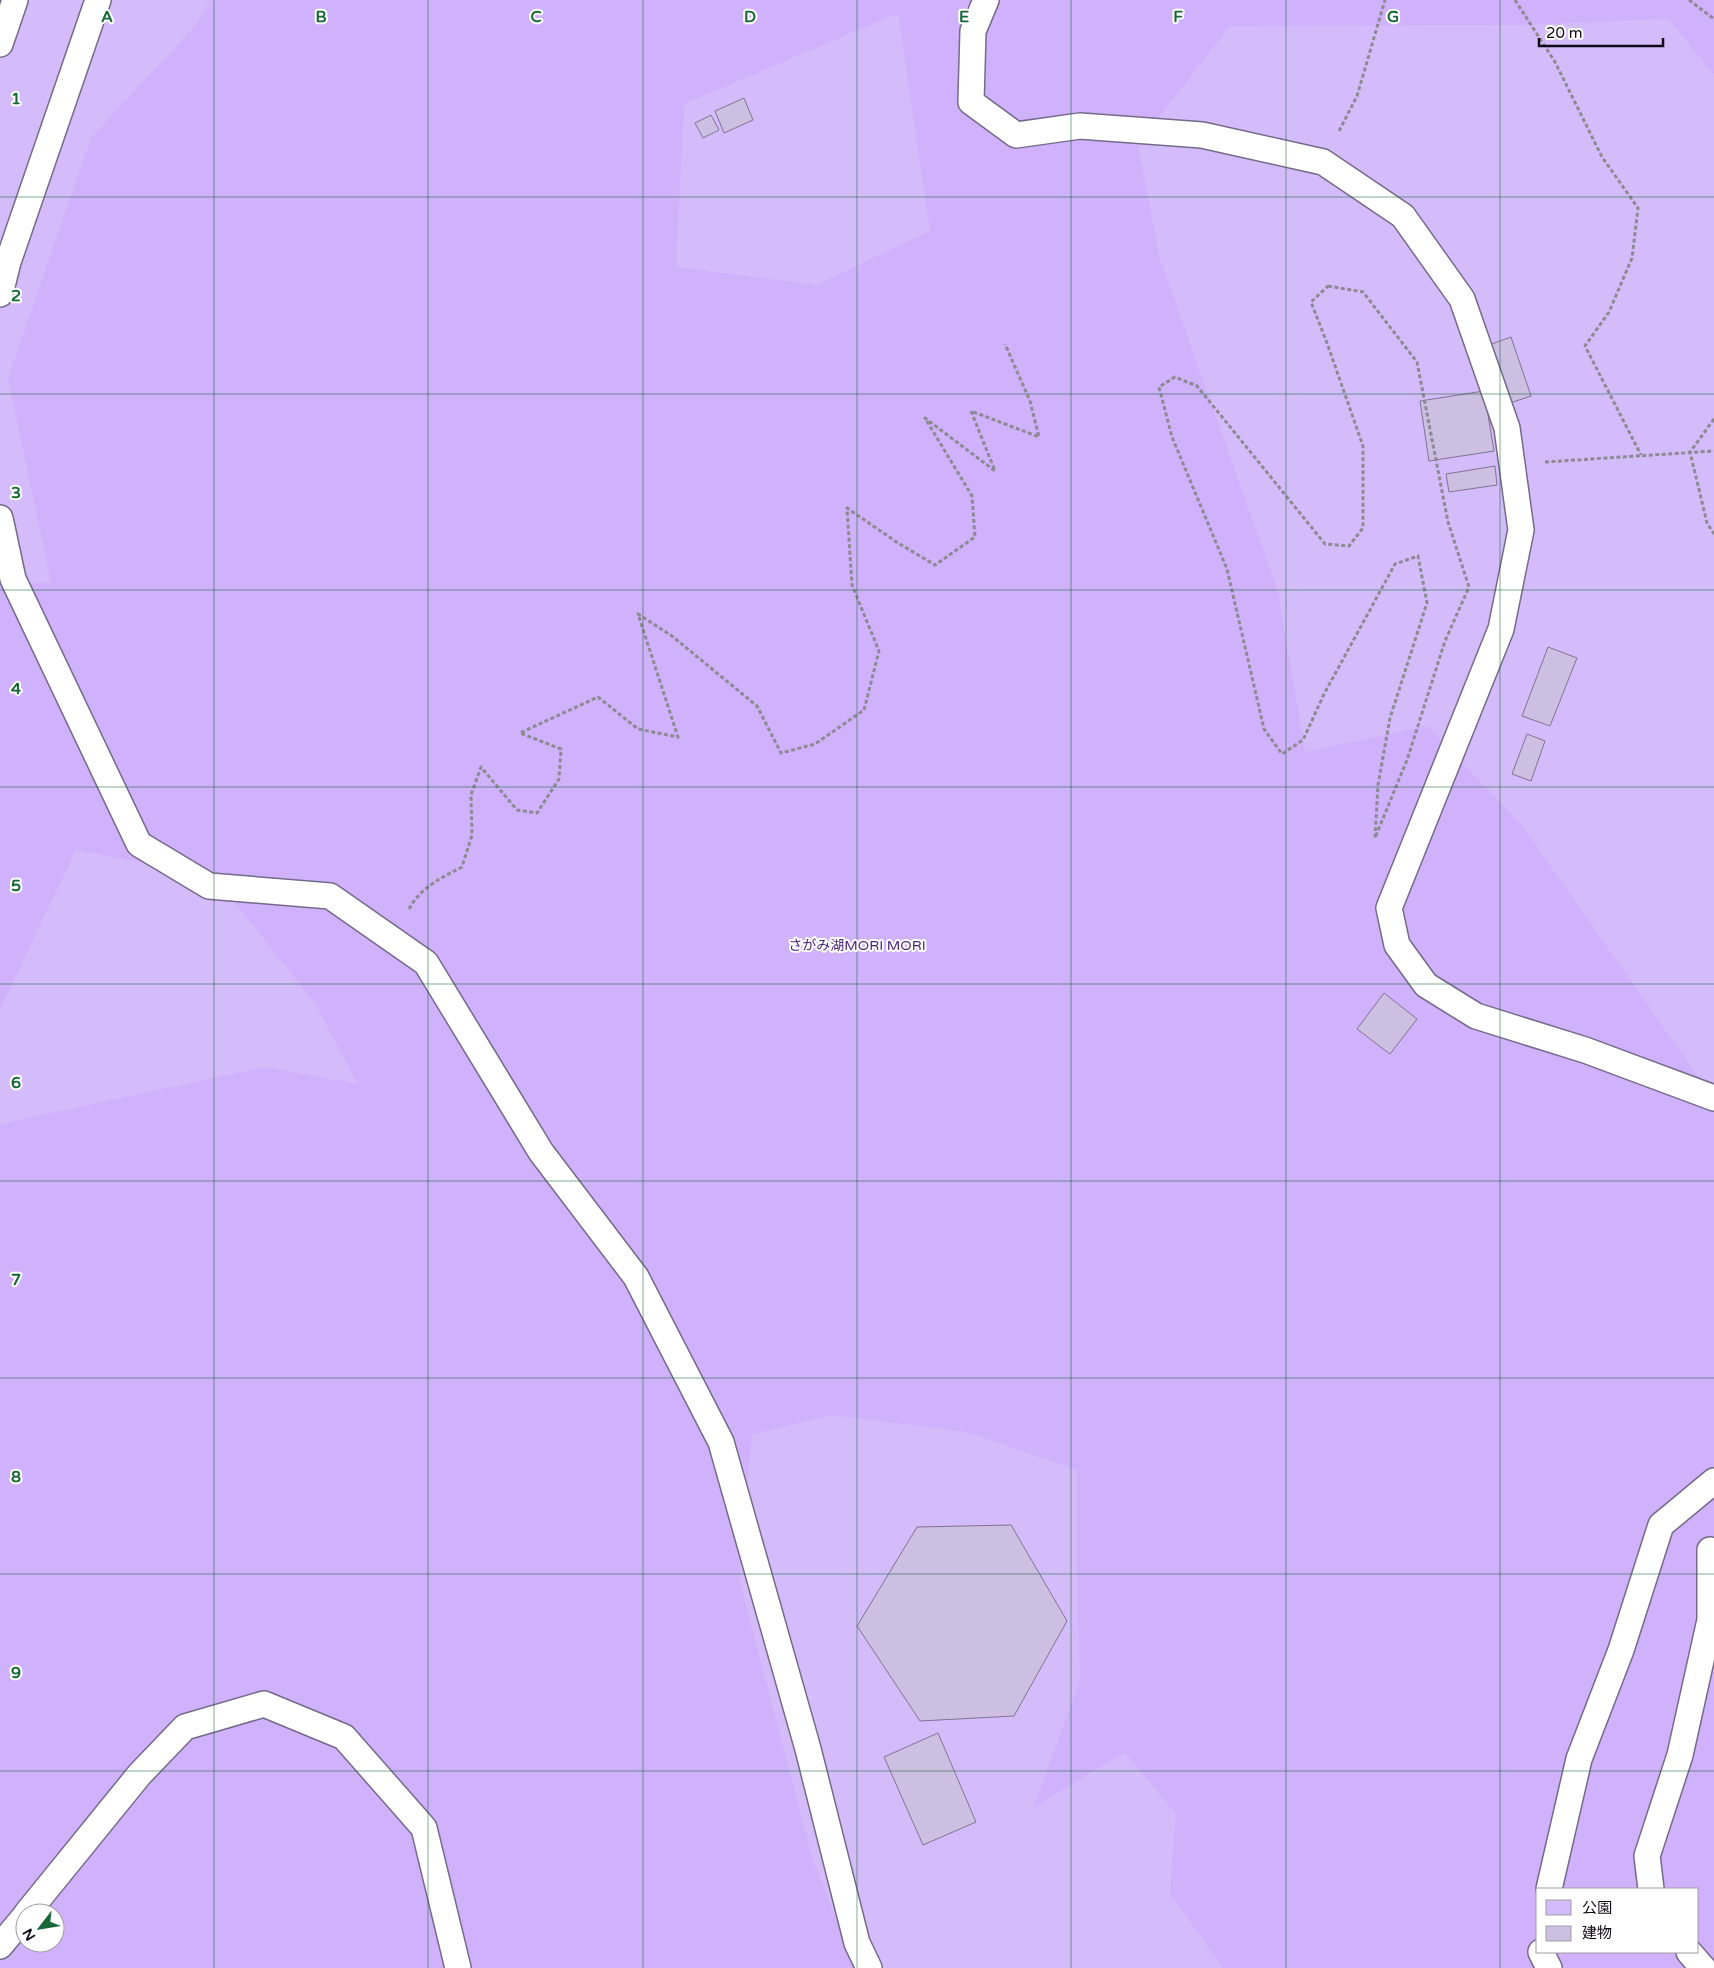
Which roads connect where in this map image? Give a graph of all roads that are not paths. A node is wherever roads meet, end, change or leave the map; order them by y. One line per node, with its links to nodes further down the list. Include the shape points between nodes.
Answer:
1 (15, 0): 4 (lane)
2 (98, 0): 5 (lane, via 8,262)
3 (986, 0): 7 (lane, via 973,31 971,102 1016,135 1080,126 1202,135 1323,162 1403,216 1462,299 1508,428 1521,530 1501,629 1389,908 1397,945 1426,986 1476,1016 1585,1050)
4 (0, 44)
5 (0, 294)
6 (0, 518): 18 (lane, via 13,579 139,844 209,886 330,896 426,963 541,1152 636,1277 721,1442 808,1749 857,1942)
7 (1714, 1098)
8 (1714, 1481): 10 (lane, via 1661,1525 1621,1650 1579,1759)
9 (1710, 1550): 11 (lane, via 1710,1620 1680,1755 1647,1856)
10 (1549, 1888)
11 (1651, 1888)
12 (35, 1903): 17 (lane, via 139,1775 185,1727 264,1704 344,1737 424,1828)
13 (15, 1928): 14 (lane)
14 (0, 1946)
15 (1542, 1953): 19 (lane)
16 (1690, 1953): 20 (lane)
17 (458, 1968)
18 (870, 1968)
19 (1549, 1968)
20 (1703, 1968)

